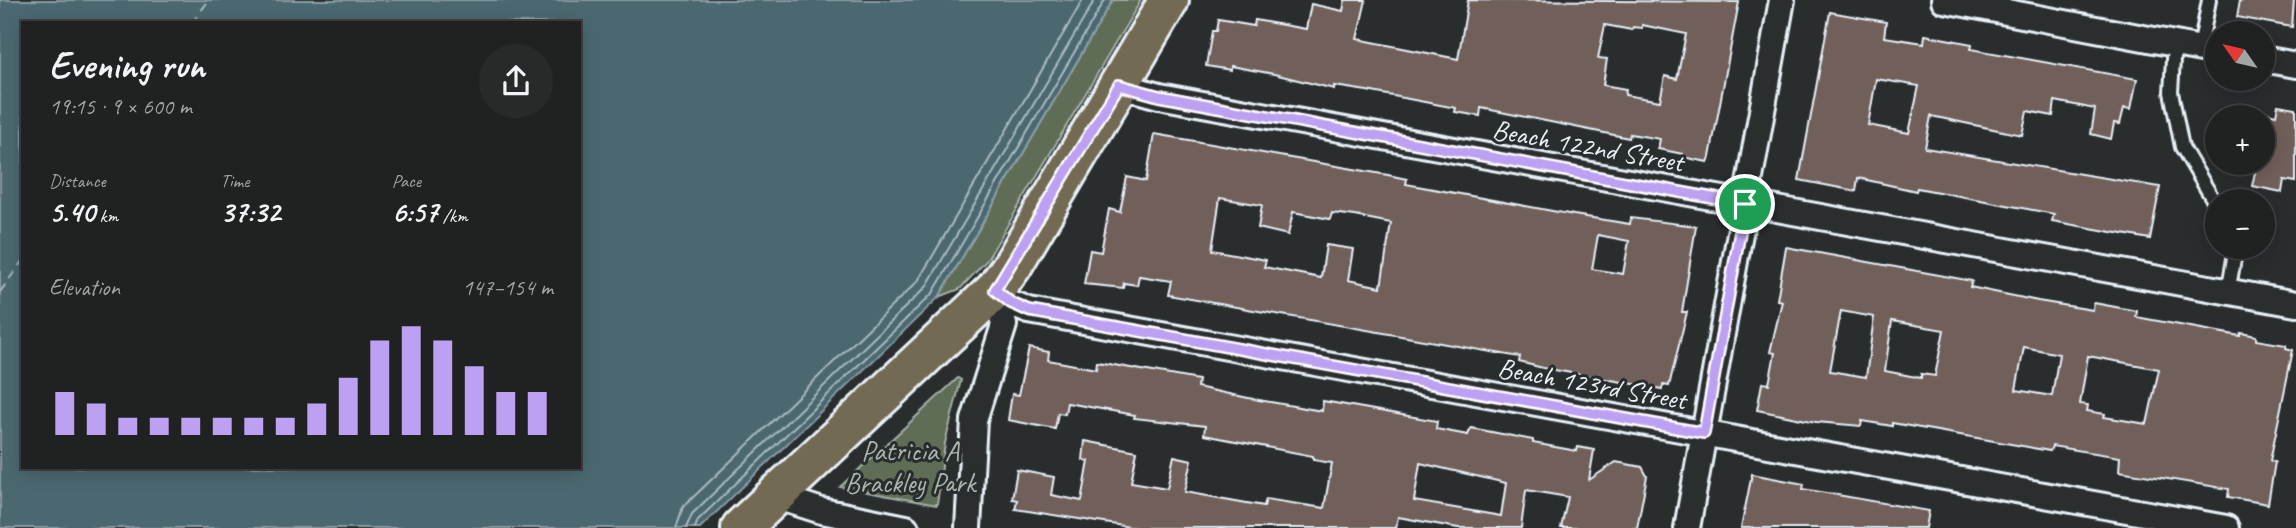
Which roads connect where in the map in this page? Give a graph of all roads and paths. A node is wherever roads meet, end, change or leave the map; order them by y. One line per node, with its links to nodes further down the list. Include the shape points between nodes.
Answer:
1 (1169, 0): 10 (main road)
2 (1782, 0): 12 (street)
3 (1944, 0): 6 (street)
4 (2209, 0): 5 (lane)
5 (2209, 21)
6 (2174, 44): 7 (street); 11 (lane, via 2171,92 2182,147)
7 (2205, 49)
8 (2275, 61): 9 (street)
9 (2296, 65)
10 (1119, 85): 12 (street, Beach 122nd Street); 14 (main road)
11 (2207, 189)
12 (1745, 204): 15 (street, Beach 122nd Street); 17 (street)
13 (2234, 259): 15 (lane)
14 (995, 290): 17 (street, Beach 123rd Street, via 1029,311); 18 (main road); 21 (street, via 1004,325 974,420)
15 (2228, 293): 16 (street, Beach 122nd Street)
16 (2296, 304)
17 (1704, 433): 22 (street); 23 (street, Beach 123rd Street)
18 (775, 496): 19 (main road); 20 (street)
19 (741, 528)
20 (906, 528)
21 (968, 528)
22 (1687, 528)
23 (2226, 528)

